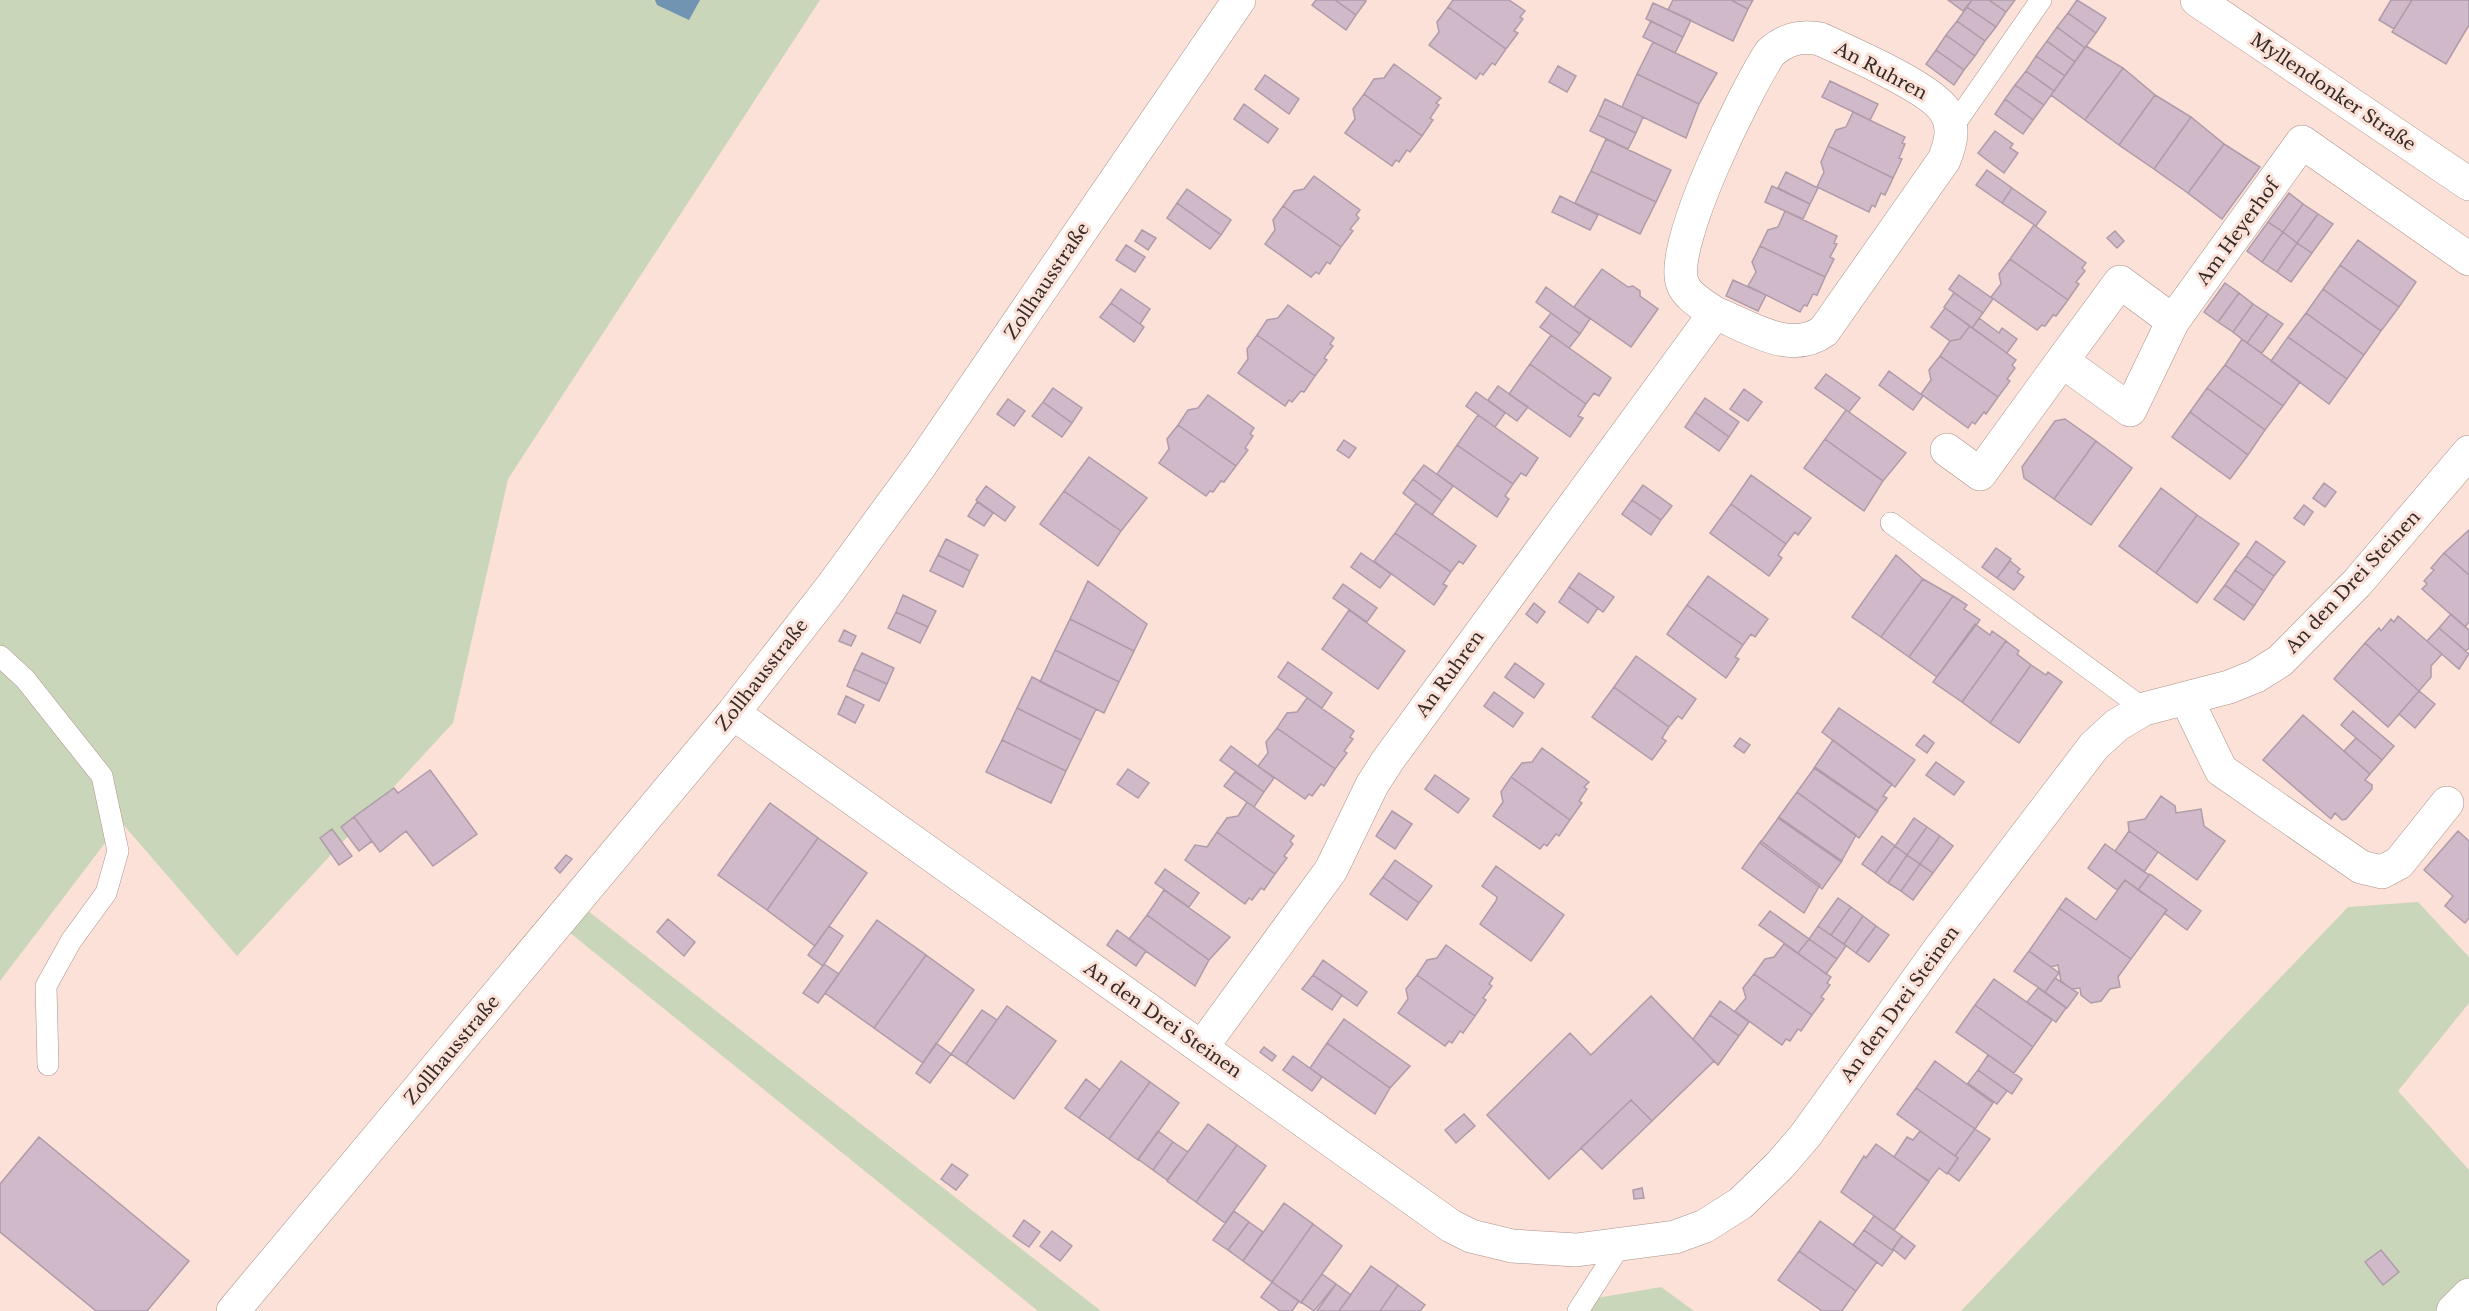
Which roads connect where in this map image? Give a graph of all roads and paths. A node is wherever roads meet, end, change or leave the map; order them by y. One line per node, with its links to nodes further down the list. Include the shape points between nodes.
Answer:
1 (1239, 0): 16 (street, Zollhausstraße, via 920,466)
2 (2041, 0): 4 (lane)
3 (2198, 0): 5 (street, Myllendonker Straße)
4 (1952, 128): 7 (street, An Ruhren, via 1944,160 1824,331 1809,340 1794,342); 7 (street, An Ruhren, via 1944,109 1925,92 1832,45 1808,37 1777,46 1757,75 1693,211 1685,237 1680,264 1682,282 1696,300)
5 (2469, 184)
6 (2469, 259): 8 (street, Am Heyerhof, via 2302,142)
7 (1715, 313): 18 (street, An Ruhren, via 1388,760 1330,870)
8 (2173, 321): 9 (street, via 2120,282); 9 (street, Am Heyerhof, via 2130,410)
9 (2062, 361): 10 (street, via 1980,474)
10 (1947, 450)
11 (2469, 452): 14 (street, An den Drei Steinen, via 2357,583 2280,661 2256,676)
12 (1891, 523): 15 (lane)
13 (0, 656): 19 (lane, via 25,679 102,777 118,851 106,892 71,941 46,986)
14 (2186, 698): 15 (street, An den Drei Steinen); 17 (street, via 2221,770 2361,867 2382,872 2399,863)
15 (2144, 710): 20 (street, An den Drei Steinen, via 2117,724 2094,746 1780,1165 1741,1203 1705,1226 1675,1237)
16 (733, 713): 18 (street, An den Drei Steinen); 22 (street, Zollhausstraße)
17 (2447, 803)
18 (1202, 1047): 20 (street, An den Drei Steinen, via 1451,1226 1492,1241 1534,1249)
19 (48, 1065)
20 (1621, 1245): 23 (lane)
21 (2469, 1295): 24 (street)
22 (233, 1311)
23 (1578, 1311)
24 (2453, 1311)

